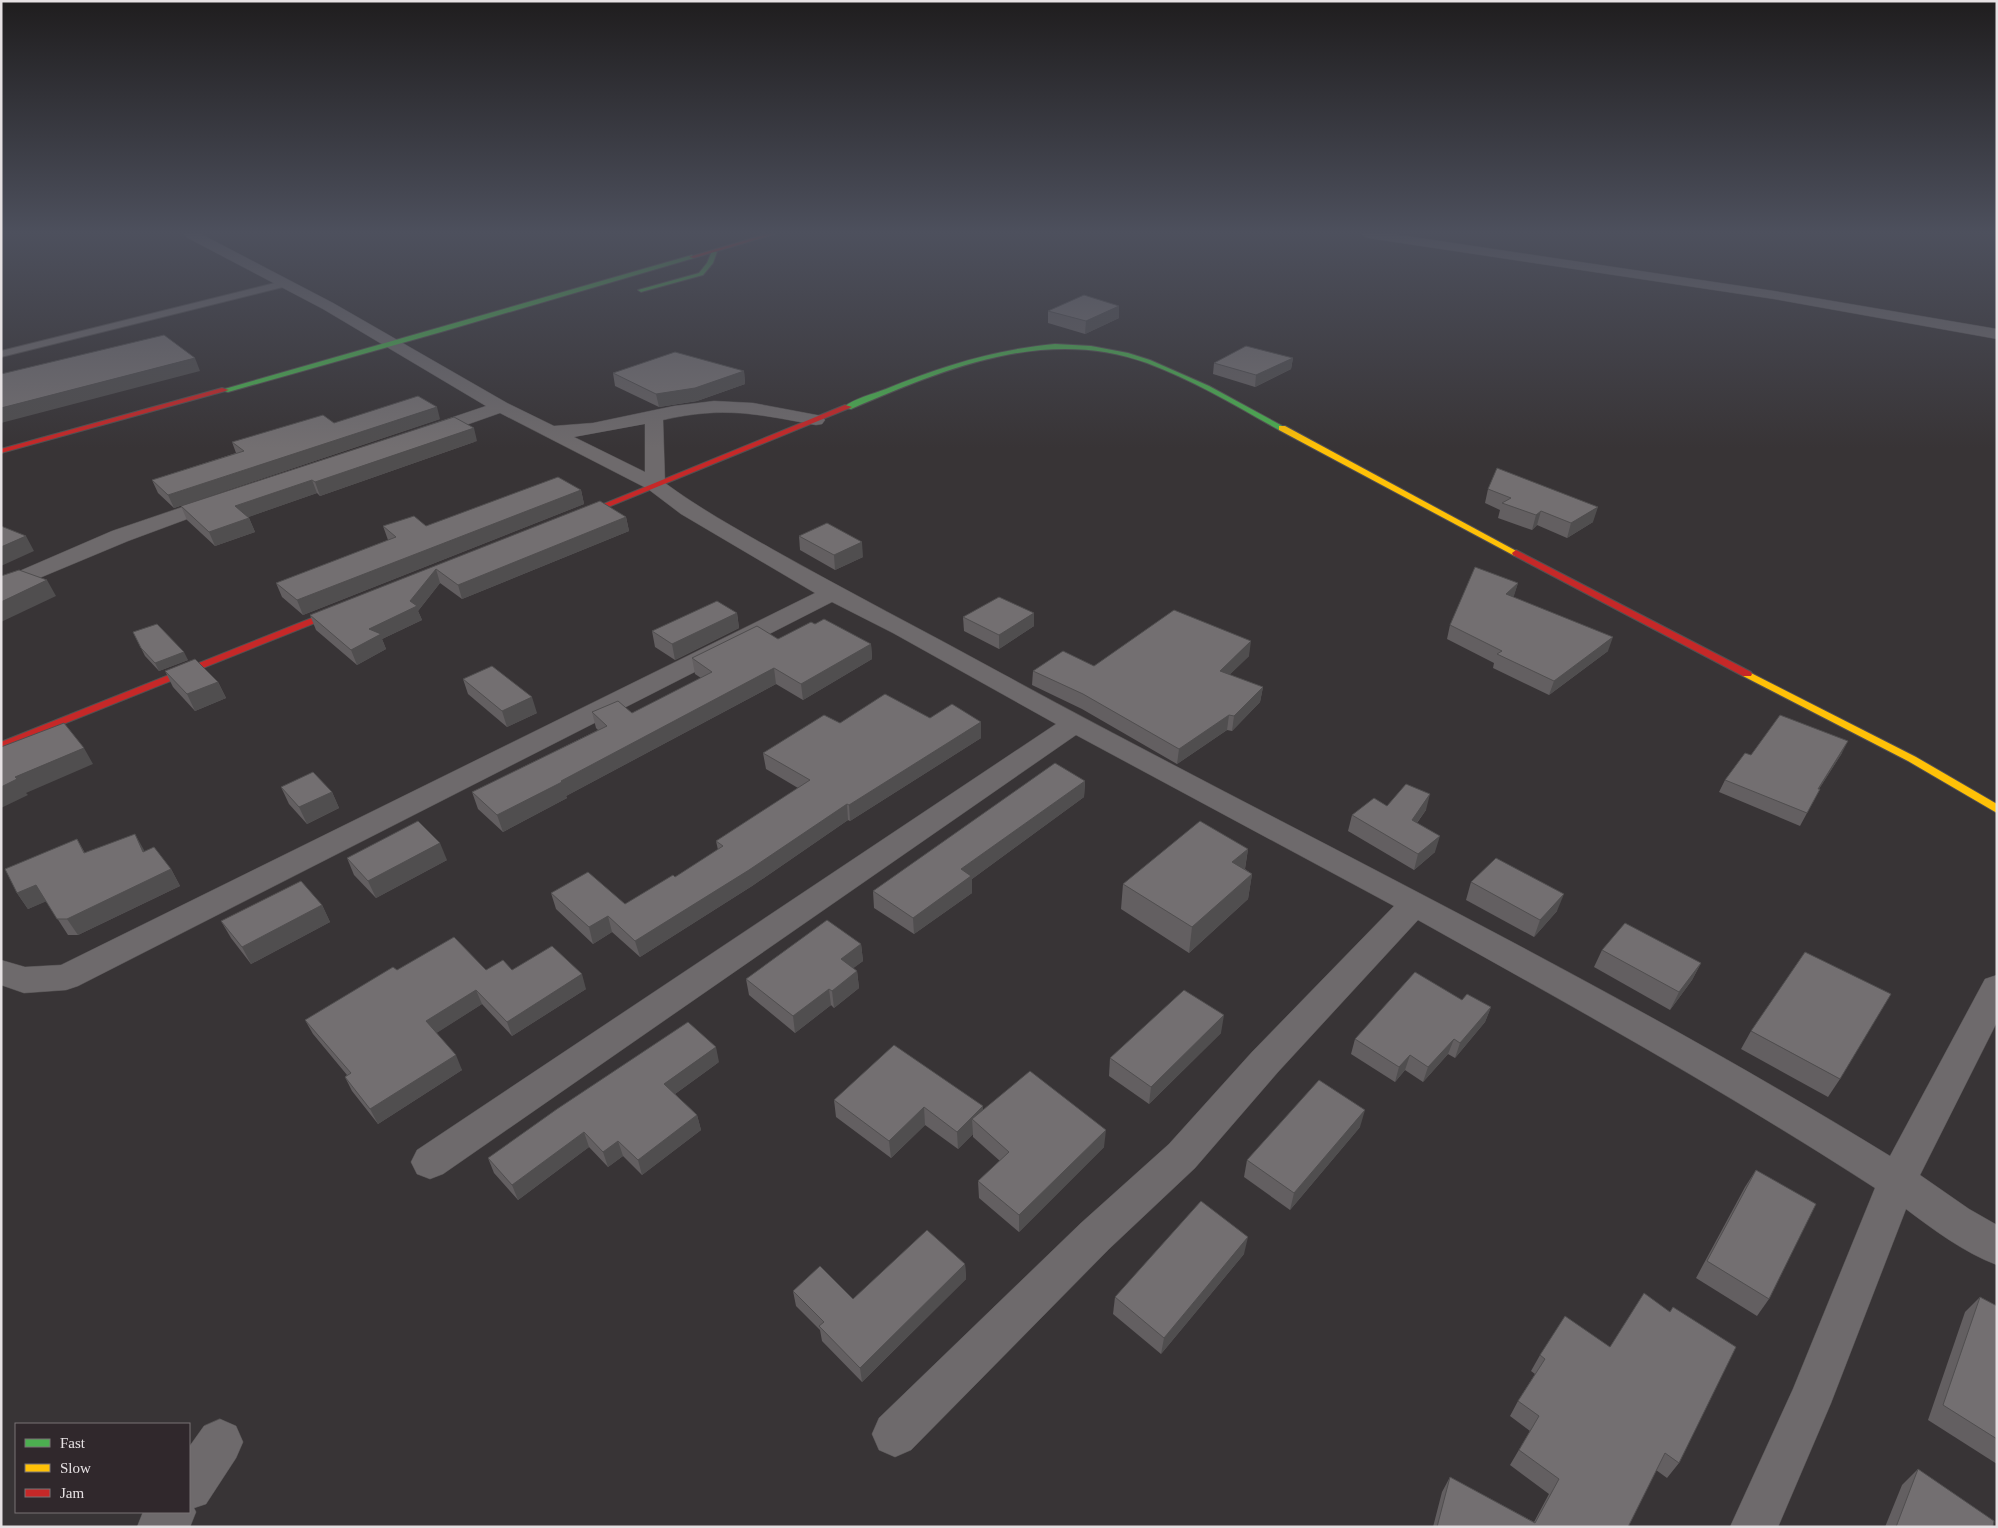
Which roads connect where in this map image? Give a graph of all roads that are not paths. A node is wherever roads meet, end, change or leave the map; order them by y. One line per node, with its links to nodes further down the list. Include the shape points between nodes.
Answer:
1 (197, 305): 8 (lane)
2 (330, 305): 7 (street)
3 (530, 305): 7 (street)
4 (1833, 305): 5 (street)
5 (1997, 334)
6 (457, 337): 7 (street)
7 (402, 342): 9 (street); 14 (street)
8 (1, 354)
9 (501, 407): 12 (street); 13 (street)
10 (654, 417): 11 (street, via 726,406); 12 (street); 15 (street)
11 (816, 420): 15 (street); 23 (street, via 943,370 1006,351 1075,345 1142,358 1250,411 1858,731)
12 (553, 432): 15 (street)
13 (408, 438)
14 (1, 451)
15 (655, 485): 17 (street); 19 (street, via 688,510)
16 (237, 495): 18 (street, via 129,533)
17 (559, 524)
18 (1, 587)
19 (832, 593): 21 (street); 25 (street, via 66,977 24,980)
20 (362, 602): 22 (street)
21 (1075, 724): 24 (street); 27 (street)
22 (1, 746)
23 (1997, 809)
24 (1415, 904): 28 (street, via 1724,1076); 30 (street, via 1265,1062 1182,1156 1082,1249)
25 (1, 972)
26 (1997, 988): 28 (street)
27 (430, 1162)
28 (1898, 1181): 29 (street, via 1955,1222); 35 (street, via 1809,1403)
29 (1997, 1246)
30 (894, 1434)
31 (220, 1442): 32 (street)
32 (190, 1487)
33 (171, 1513): 34 (street)
34 (161, 1527)
35 (1754, 1527)

